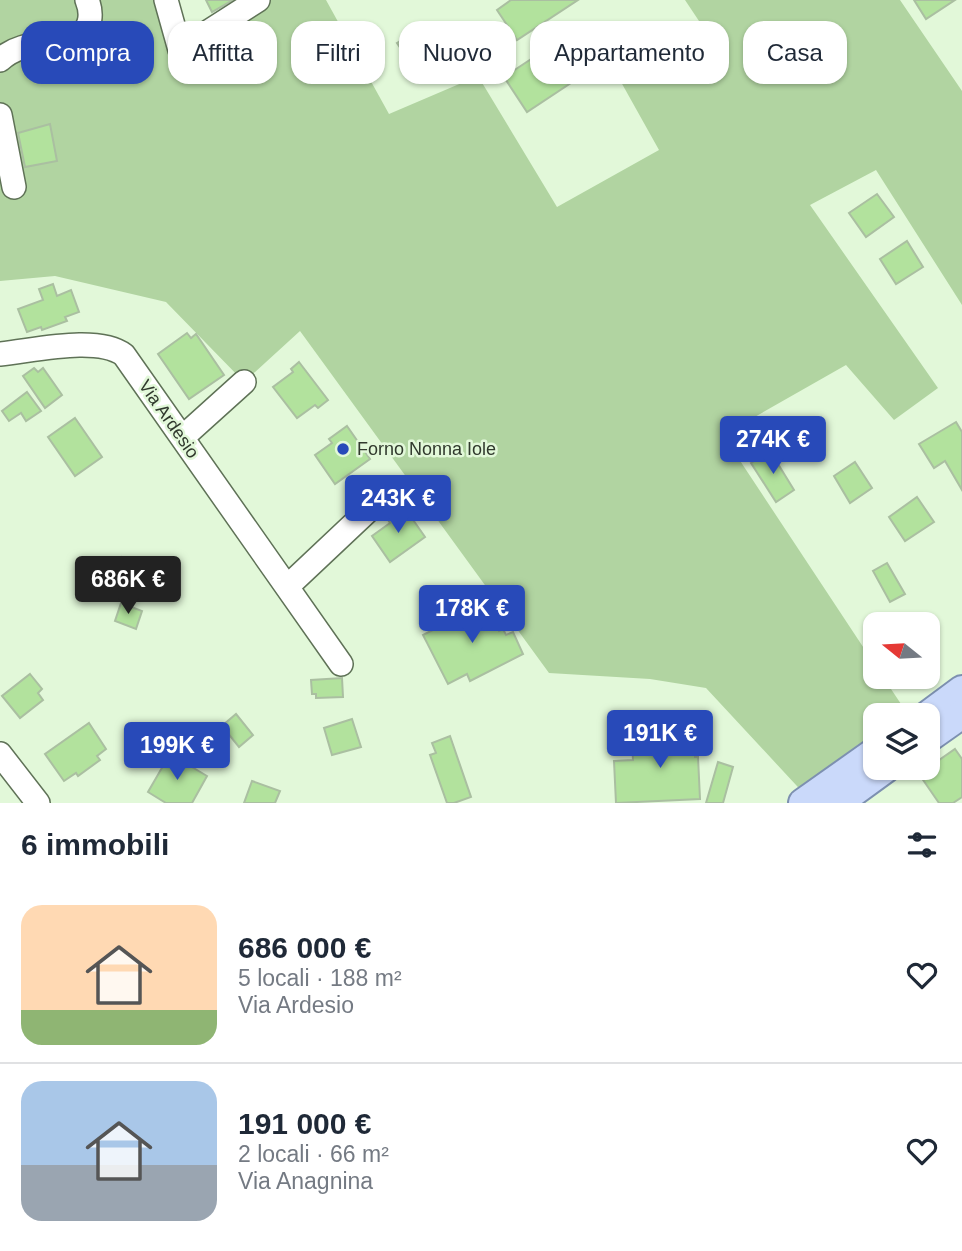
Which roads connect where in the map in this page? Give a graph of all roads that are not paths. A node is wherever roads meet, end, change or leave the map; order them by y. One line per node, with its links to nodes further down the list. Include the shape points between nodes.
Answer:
1 (87, 0): 4 (street, via 91,15 79,35 13,50)
2 (166, 0): 3 (street, via 180,50)
3 (258, 0)
4 (0, 60)
5 (0, 115): 6 (street)
6 (14, 187)
7 (0, 354): 9 (street, Via Ardesio, via 92,344 115,349 127,358)
8 (244, 382): 9 (street)
9 (183, 438): 11 (street, Via Ardesio)
10 (374, 505): 11 (street)
11 (288, 586): 12 (street, Via Ardesio)
12 (341, 664)
13 (962, 690): 14 (main road)
14 (940, 706)
15 (962, 714): 16 (main road)
16 (940, 730)
17 (0, 754): 20 (street)
18 (863, 760): 21 (main road)
19 (870, 780): 22 (main road)
20 (38, 803)
21 (803, 803)
22 (838, 803)

